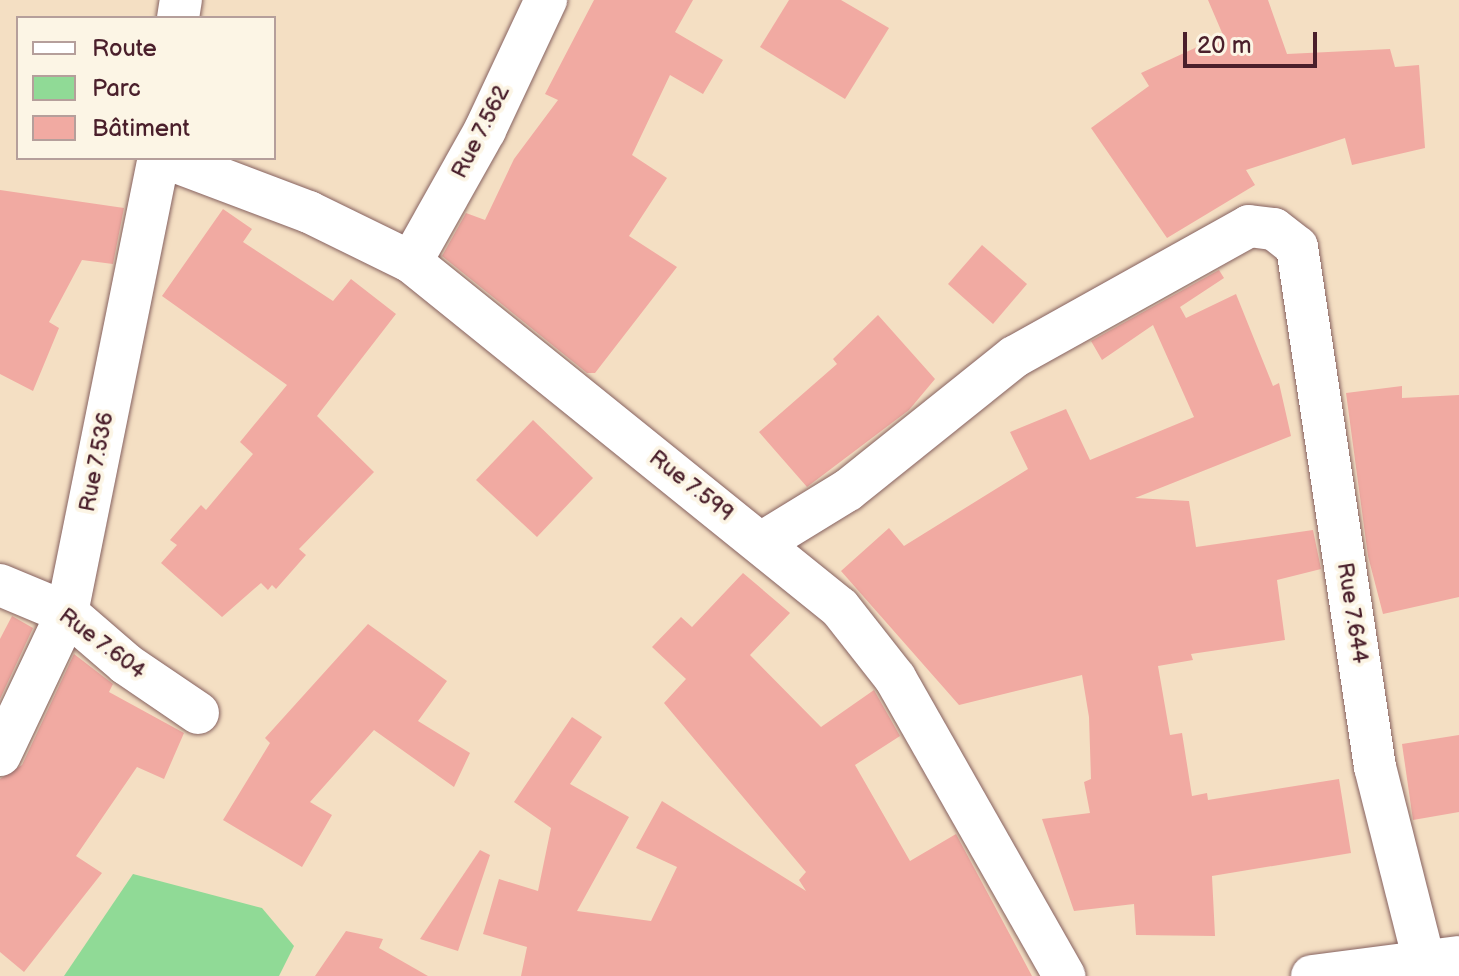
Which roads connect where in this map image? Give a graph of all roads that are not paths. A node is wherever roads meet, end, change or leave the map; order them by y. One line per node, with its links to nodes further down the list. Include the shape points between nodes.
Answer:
1 (546, 0): 4 (street, Rue 7.562, via 485,130)
2 (159, 160): 7 (street, Rue 7.536)
3 (171, 160): 4 (street, Rue 7.599, via 309,212)
4 (411, 262): 5 (street, Rue 7.599)
5 (763, 542): 10 (street, Rue 7.644, via 848,490 1014,357 1249,226 1274,229 1297,247 1375,767); 11 (street, Rue 7.599, via 840,608 895,678)
6 (0, 585): 7 (street, Rue 7.604)
7 (67, 613): 8 (street, Rue 7.604, via 126,664); 9 (street, Rue 7.536)
8 (198, 713)
9 (0, 755)
10 (1437, 966): 12 (street)
11 (1064, 976)
12 (1312, 976)

